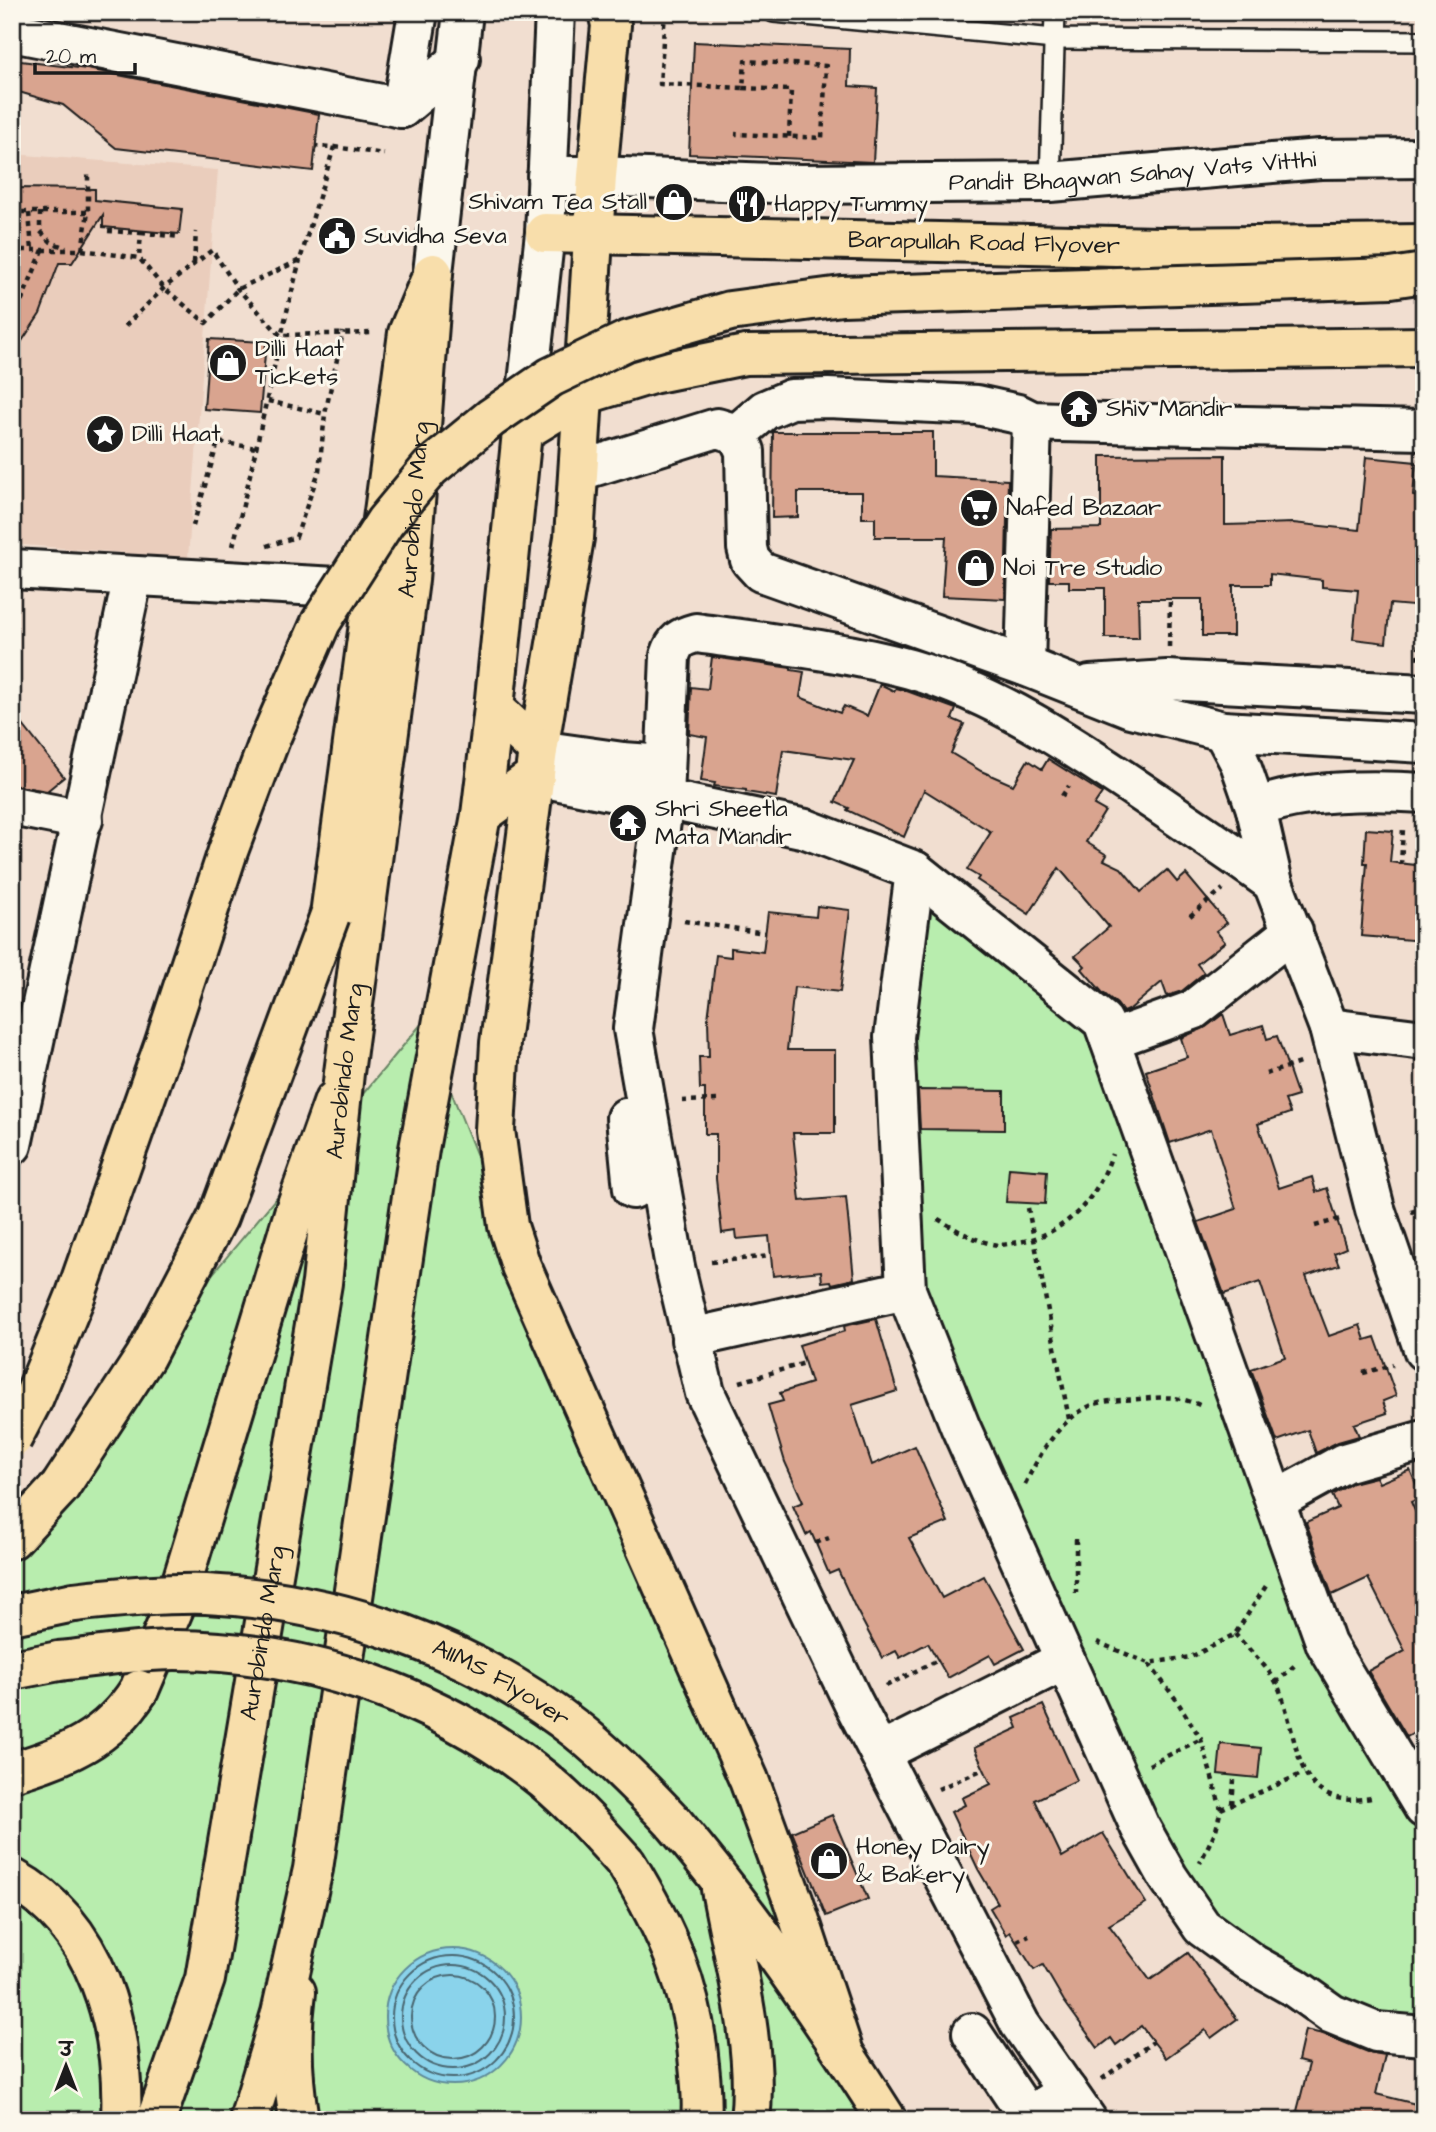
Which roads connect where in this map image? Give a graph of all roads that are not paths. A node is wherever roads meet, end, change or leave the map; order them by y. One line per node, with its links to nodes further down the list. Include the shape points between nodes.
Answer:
1 (418, 12): 11 (street)
2 (463, 12): 10 (street, Aurobindo Marg)
3 (555, 12): 13 (street)
4 (608, 12): 14 (main road, via 611,25)
5 (774, 12): 8 (lane)
6 (1055, 12): 8 (lane)
7 (12, 32): 11 (street)
8 (1054, 39): 9 (lane); 15 (lane)
9 (1424, 41)
10 (460, 59): 11 (street); 19 (street, Aurobindo Marg)
11 (402, 108)
12 (1424, 158): 15 (street, Pandit Bhagwan Sahay Vats Vitthi, via 1320,159)
13 (547, 176): 14 (street, Pandit Bhagwan Sahay Vats Vitthi); 16 (street)
14 (597, 176): 15 (street, Pandit Bhagwan Sahay Vats Vitthi, via 800,184); 17 (main road)
15 (1050, 182)
16 (545, 233): 17 (main road, Barapullah Road Flyover); 25 (street)
17 (593, 234): 18 (main road, Barapullah Road Flyover, via 1159,247); 22 (main road)
18 (1424, 244)
19 (433, 273): 30 (main road, via 408,333); 50 (main road, Aurobindo Marg, via 409,580)
20 (1424, 273): 57 (main road, bridge, via 1391,278 842,296 730,311 625,341 551,377 430,468 385,522 321,622 270,738 75,1297)
21 (1424, 347): 22 (main road, via 744,355 652,374)
22 (583, 395): 25 (main road); 27 (main road)
23 (1032, 421): 24 (street); 26 (street, via 977,405 792,399 765,410); 31 (street)
24 (1424, 430)
25 (523, 432): 34 (main road)
26 (737, 434): 27 (street, via 718,428); 31 (street, via 744,451 747,548 761,572)
27 (579, 471): 37 (main road, via 574,538)
28 (12, 569): 29 (street)
29 (133, 576): 30 (street); 43 (street)
30 (373, 589): 60 (main road, bridge, via 330,915 218,1217 145,1357 60,1487)
31 (1025, 666): 32 (street)
32 (1076, 685): 33 (street, via 1167,680); 35 (street, via 1130,708)
33 (1420, 693)
34 (494, 708): 37 (main road); 42 (main road)
35 (1223, 731): 36 (street); 41 (street)
36 (1424, 743)
37 (537, 763): 38 (street); 42 (main road); 72 (main road, via 500,1043 495,1130 508,1226 521,1266 749,1780)
38 (664, 782): 44 (street); 45 (street, via 670,656 680,638 696,633 872,660 913,670 1017,713); 51 (street, via 633,1029)
39 (1424, 793): 41 (street, via 1356,791 1272,801)
40 (12, 806): 43 (street)
41 (1256, 809): 45 (street)
42 (481, 815): 67 (main road, via 419,1149)
43 (83, 820): 52 (street)
44 (915, 871): 49 (street, via 1104,1021); 54 (street, via 894,1037)
45 (1273, 883): 46 (street)
46 (1293, 931): 47 (street); 49 (street, via 1193,1010)
47 (1329, 1028): 48 (street); 56 (street, via 1375,1209)
48 (1424, 1040)
49 (1110, 1041): 59 (street)
50 (344, 1073): 65 (main road, bridge, via 294,1213 174,1608 139,1690 118,1719 89,1742); 75 (main road, Aurobindo Marg, via 322,1283 205,1979)
51 (648, 1114): 53 (street, via 625,1117); 55 (street)
52 (12, 1145)
53 (633, 1189)
54 (906, 1290): 55 (street); 62 (street, via 960,1426 1060,1610)
55 (691, 1340): 64 (street, via 705,1393)
56 (1424, 1351)
57 (12, 1439)
58 (1424, 1440): 59 (street, via 1344,1463)
59 (1275, 1501): 66 (street, via 1325,1644)
60 (12, 1539)
61 (12, 1615): 68 (main road, AIIMS Flyover, bridge, via 140,1594 207,1594 339,1614 402,1634 464,1660 577,1730 628,1774)
62 (1065, 1660): 64 (street); 71 (street, via 1140,1827 1202,1927 1332,2014 1376,2032)
63 (12, 1670): 78 (main road, bridge, via 173,1650 287,1661 387,1689 499,1747 588,1820 626,1863 651,1903 687,1993 697,2039)
64 (880, 1753): 73 (street, via 1020,2024)
65 (12, 1772)
66 (1416, 1795)
67 (313, 1869): 76 (main road, via 281,2013); 77 (main road, via 291,2045)
68 (719, 1876): 72 (main road, AIIMS Flyover); 79 (main road, via 749,2045)
69 (12, 1878): 74 (main road, via 53,1907 91,1958 107,2003 120,2064)
70 (972, 2034): 73 (street, via 1028,2117)
71 (1424, 2036)
72 (843, 2050): 80 (main road)
73 (1076, 2103)
74 (121, 2120)
75 (156, 2120)
76 (249, 2120)
77 (299, 2120)
78 (701, 2120)
79 (750, 2120)
80 (887, 2120)

